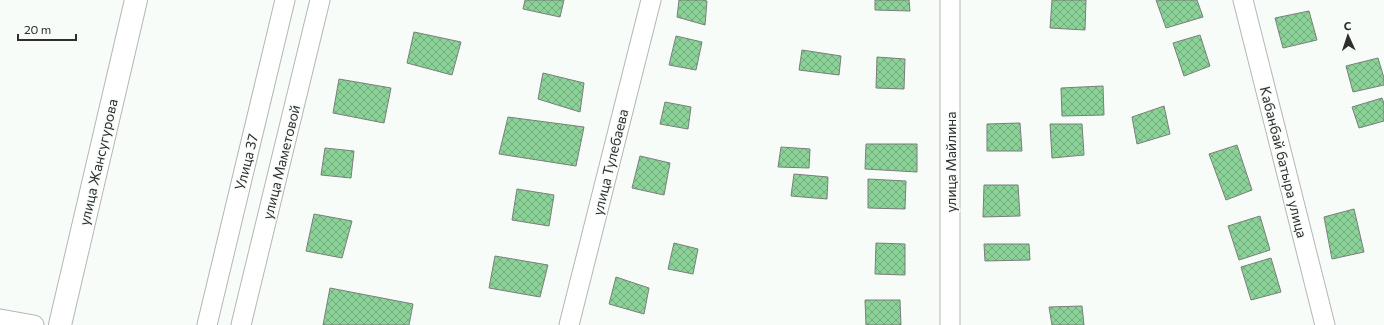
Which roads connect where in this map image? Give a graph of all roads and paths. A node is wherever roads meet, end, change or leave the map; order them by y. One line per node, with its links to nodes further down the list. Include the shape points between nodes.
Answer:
1 (136, 0): 9 (main road, улица Жансугурова)
2 (285, 0): 10 (street, Улица 37)
3 (320, 0): 11 (street, улица Маметовой)
4 (651, 0): 12 (street, улица Тулебаева)
5 (950, 0): 13 (street, улица Майлина)
6 (1242, 0): 14 (street, Кабанбай батыра улица)
7 (0, 319): 8 (street)
8 (34, 325)
9 (60, 325)
10 (206, 325)
11 (241, 325)
12 (569, 325)
13 (950, 325)
14 (1325, 325)

